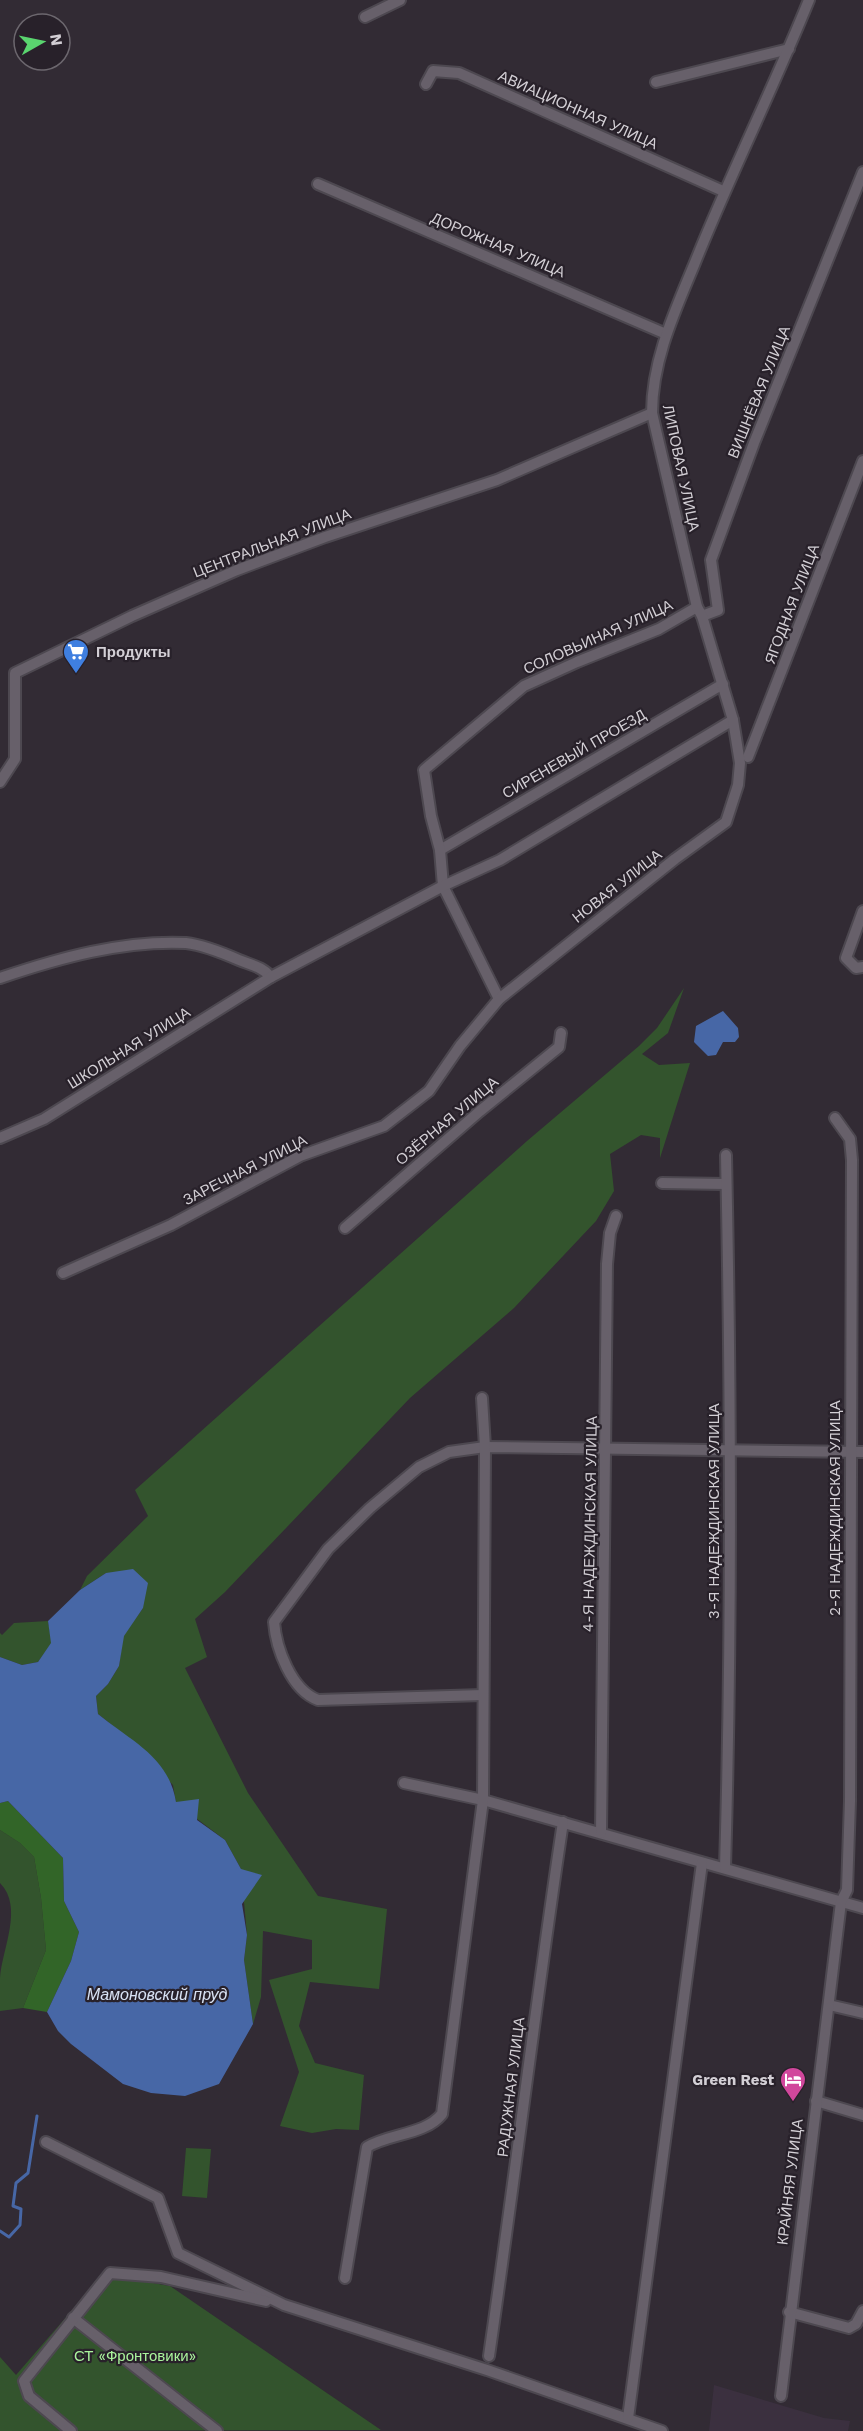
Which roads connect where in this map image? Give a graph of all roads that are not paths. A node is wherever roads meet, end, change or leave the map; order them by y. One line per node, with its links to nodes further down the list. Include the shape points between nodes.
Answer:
1 (400, 0): 3 (street)
2 (808, 0): 4 (street, ЛИПОВАЯ УЛИЦА)
3 (365, 17)
4 (789, 49): 5 (street); 9 (street, ЛИПОВАЯ УЛИЦА)
5 (656, 82)
6 (426, 84): 9 (street, АВИАЦИОННАЯ УЛИЦА, via 433,71 459,73)
7 (863, 172): 13 (street, ВИШНЁВАЯ УЛИЦА, via 711,560 718,610)
8 (318, 184): 10 (street, ДОРОЖНАЯ УЛИЦА)
9 (723, 191): 10 (street, ЛИПОВАЯ УЛИЦА)
10 (666, 334): 11 (street, ЛИПОВАЯ УЛИЦА, via 652,389)
11 (652, 413): 13 (street, ЛИПОВАЯ УЛИЦА); 17 (street, ЦЕНТРАЛЬНАЯ УЛИЦА, via 497,480 237,570 15,673 15,759)
12 (863, 461): 16 (street, ЯГОДНАЯ УЛИЦА)
13 (699, 612): 14 (street, ЛИПОВАЯ УЛИЦА); 19 (street, СОЛОВЬИНАЯ УЛИЦА, via 524,686 424,770)
14 (723, 684): 15 (street, ЛИПОВАЯ УЛИЦА); 19 (street, СИРЕНЕВЫЙ ПРОЕЗД)
15 (733, 720): 18 (street, ЛИПОВАЯ УЛИЦА, via 740,763); 20 (street, ШКОЛЬНАЯ УЛИЦА, via 500,860)
16 (748, 757)
17 (0, 782)
18 (738, 785): 25 (street, НОВАЯ УЛИЦА, via 726,822)
19 (440, 850): 20 (street, СОЛОВЬИНАЯ УЛИЦА)
20 (443, 886): 23 (street, ШКОЛЬНАЯ УЛИЦА); 25 (street, СОЛОВЬИНАЯ УЛИЦА)
21 (863, 911): 22 (street, via 846,958 856,968)
22 (863, 967)
23 (271, 977): 24 (street, via 266,971 221,952 188,944 121,947 52,960); 28 (street, ШКОЛЬНАЯ УЛИЦА, via 46,1118)
24 (0, 978)
25 (499, 999): 34 (street, ЗАРЕЧНАЯ УЛИЦА, via 429,1091 384,1126 300,1156 171,1225)
26 (561, 1033): 33 (street, ОЗЁРНАЯ УЛИЦА, via 559,1047)
27 (835, 1118): 39 (street, 2-Я НАДЕЖДИНСКАЯ УЛИЦА, via 850,1139 852,1160)
28 (0, 1138)
29 (726, 1155): 31 (street, 3-Я НАДЕЖДИНСКАЯ УЛИЦА)
30 (662, 1183): 31 (street)
31 (726, 1184): 38 (street, 3-Я НАДЕЖДИНСКАЯ УЛИЦА)
32 (616, 1216): 37 (street, 4-Я НАДЕЖДИНСКАЯ УЛИЦА, via 610,1233 608,1264)
33 (345, 1228)
34 (63, 1273)
35 (482, 1398): 36 (street)
36 (485, 1448): 37 (street); 41 (street); 41 (street, via 449,1452 420,1467 370,1508 328,1550 274,1622 276,1638 306,1696 318,1700)
37 (607, 1448): 38 (street); 45 (street, 4-Я НАДЕЖДИНСКАЯ УЛИЦА)
38 (730, 1451): 39 (street); 47 (street, 3-Я НАДЕЖДИНСКАЯ УЛИЦА)
39 (850, 1452): 40 (street); 48 (street, 2-Я НАДЕЖДИНСКАЯ УЛИЦА, via 850,1801 847,1890)
40 (863, 1452)
41 (483, 1695): 43 (street)
42 (404, 1783): 43 (street)
43 (483, 1800): 44 (street); 55 (street, via 442,2114 434,2124 367,2146)
44 (563, 1822): 45 (street); 60 (street, РАДУЖНАЯ УЛИЦА)
45 (601, 1833): 46 (street)
46 (702, 1863): 47 (street); 62 (street)
47 (725, 1868): 48 (street)
48 (841, 1902): 49 (street); 50 (street, КРАЙНЯЯ УЛИЦА)
49 (863, 1908)
50 (829, 2005): 51 (street); 52 (street, КРАЙНЯЯ УЛИЦА)
51 (863, 2013)
52 (816, 2101): 53 (street); 58 (street, КРАЙНЯЯ УЛИЦА)
53 (863, 2115)
54 (46, 2142): 56 (street, via 158,2198 178,2253)
55 (345, 2277)
56 (284, 2305): 59 (street, via 161,2277 110,2273); 62 (street)
57 (863, 2311): 58 (street, via 849,2328)
58 (789, 2312): 61 (street, КРАЙНЯЯ УЛИЦА)
59 (73, 2318): 63 (street, via 24,2380 28,2396); 64 (street)
60 (489, 2355)
61 (781, 2396)
62 (628, 2418): 65 (street)
63 (71, 2431)
64 (217, 2431)
65 (662, 2431)

